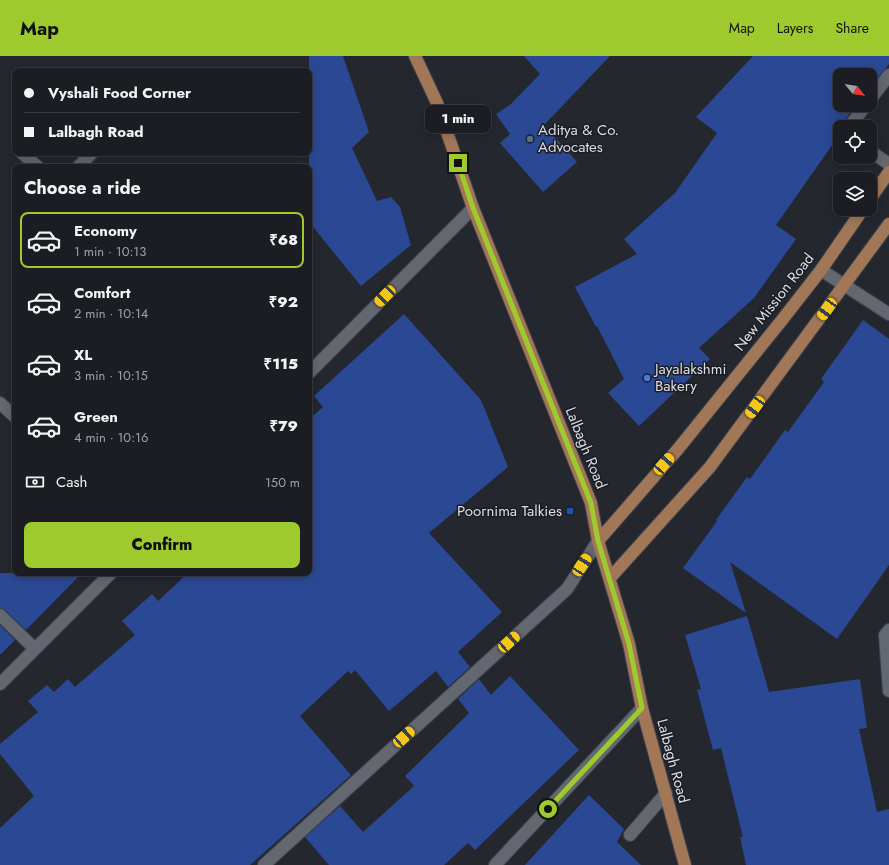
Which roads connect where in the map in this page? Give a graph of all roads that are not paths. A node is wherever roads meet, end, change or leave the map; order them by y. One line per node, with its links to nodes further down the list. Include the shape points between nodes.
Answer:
1 (415, 56): 14 (main road, Lalbagh Road, via 437,103)
2 (889, 75): 3 (street)
3 (877, 91)
4 (861, 112): 5 (street)
5 (854, 120)
6 (25, 156): 9 (street)
7 (89, 156): 10 (street)
8 (877, 156): 11 (street)
9 (35, 164)
10 (81, 164)
11 (889, 164)
12 (889, 172): 13 (main road)
13 (877, 190)
14 (473, 208): 20 (street); 23 (main road, Lalbagh Road, via 591,503)
15 (858, 216): 17 (main road, New Mission Road)
16 (889, 224): 18 (main road)
17 (821, 270): 18 (street); 23 (main road, New Mission Road, via 678,449)
18 (845, 285): 19 (street); 25 (main road, via 710,467)
19 (889, 314)
20 (312, 370)
21 (0, 403): 22 (street)
22 (12, 414)
23 (598, 541): 25 (main road, Lalbagh Road); 34 (street, via 567,589)
24 (108, 576): 28 (street)
25 (610, 578): 31 (main road, Lalbagh Road, via 629,644)
26 (0, 615): 28 (street)
27 (889, 630): 30 (street, via 885,635)
28 (35, 649): 29 (street)
29 (0, 684)
30 (889, 691)
31 (642, 708): 32 (main road, Lalbagh Road); 35 (street)
32 (666, 794): 33 (street); 36 (main road, Lalbagh Road)
33 (630, 835)
34 (264, 865)
35 (495, 865)
36 (685, 865)

